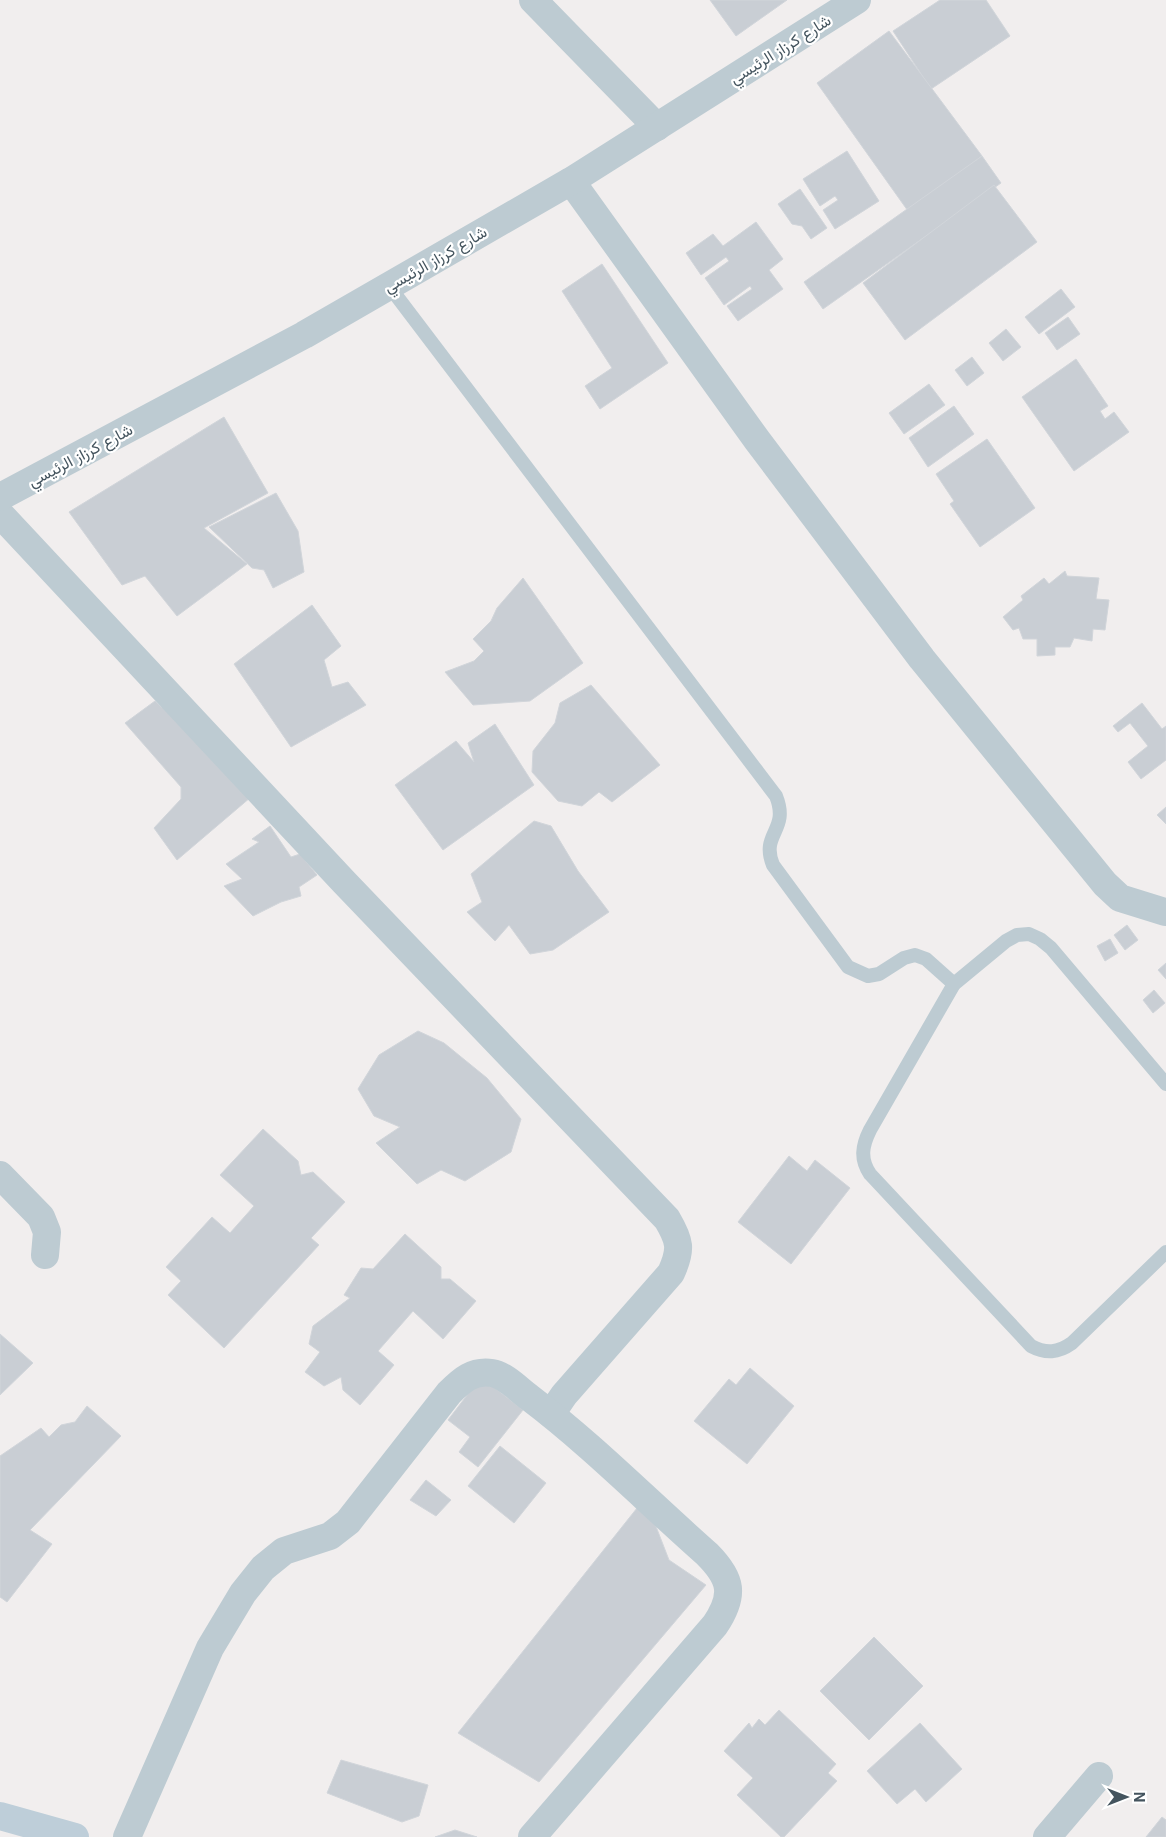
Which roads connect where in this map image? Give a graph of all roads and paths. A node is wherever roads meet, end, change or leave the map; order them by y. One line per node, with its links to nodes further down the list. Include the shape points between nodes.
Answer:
1 (533, 0): 3 (street)
2 (857, 0): 3 (street, شارع كرزاز الرئيسي)
3 (656, 127): 4 (street, شارع كرزاز الرئيسي)
4 (571, 181): 5 (street, شارع كرزاز الرئيسي); 8 (street, via 762,448 922,659 1105,884 1120,898)
5 (389, 286): 6 (street, شارع كرزاز الرئيسي, via 304,335); 9 (lane, via 776,796 781,820 769,843 773,865 848,967 868,976 879,974 915,955 926,959)
6 (0, 497)
7 (0, 514): 14 (street, via 344,882 667,1219 677,1236 680,1254 671,1272)
8 (1165, 912)
9 (954, 984): 10 (lane, via 1006,941 1029,934 1040,939); 12 (lane, via 865,1140 862,1151 864,1165 870,1174 1031,1346 1040,1351 1062,1350 1072,1343)
10 (1166, 1084)
11 (0, 1175): 13 (street, via 41,1217 47,1232)
12 (1166, 1252)
13 (46, 1255)
14 (551, 1414): 18 (street, via 505,1379 493,1373 476,1372 449,1392 348,1522 330,1536 284,1551 263,1568 243,1593 210,1648); 19 (street, via 707,1554 722,1570 729,1588 726,1610 715,1626)
15 (1099, 1776): 20 (street)
16 (0, 1816): 17 (main road)
17 (74, 1837)
18 (127, 1837)
19 (532, 1837)
20 (1047, 1837)

